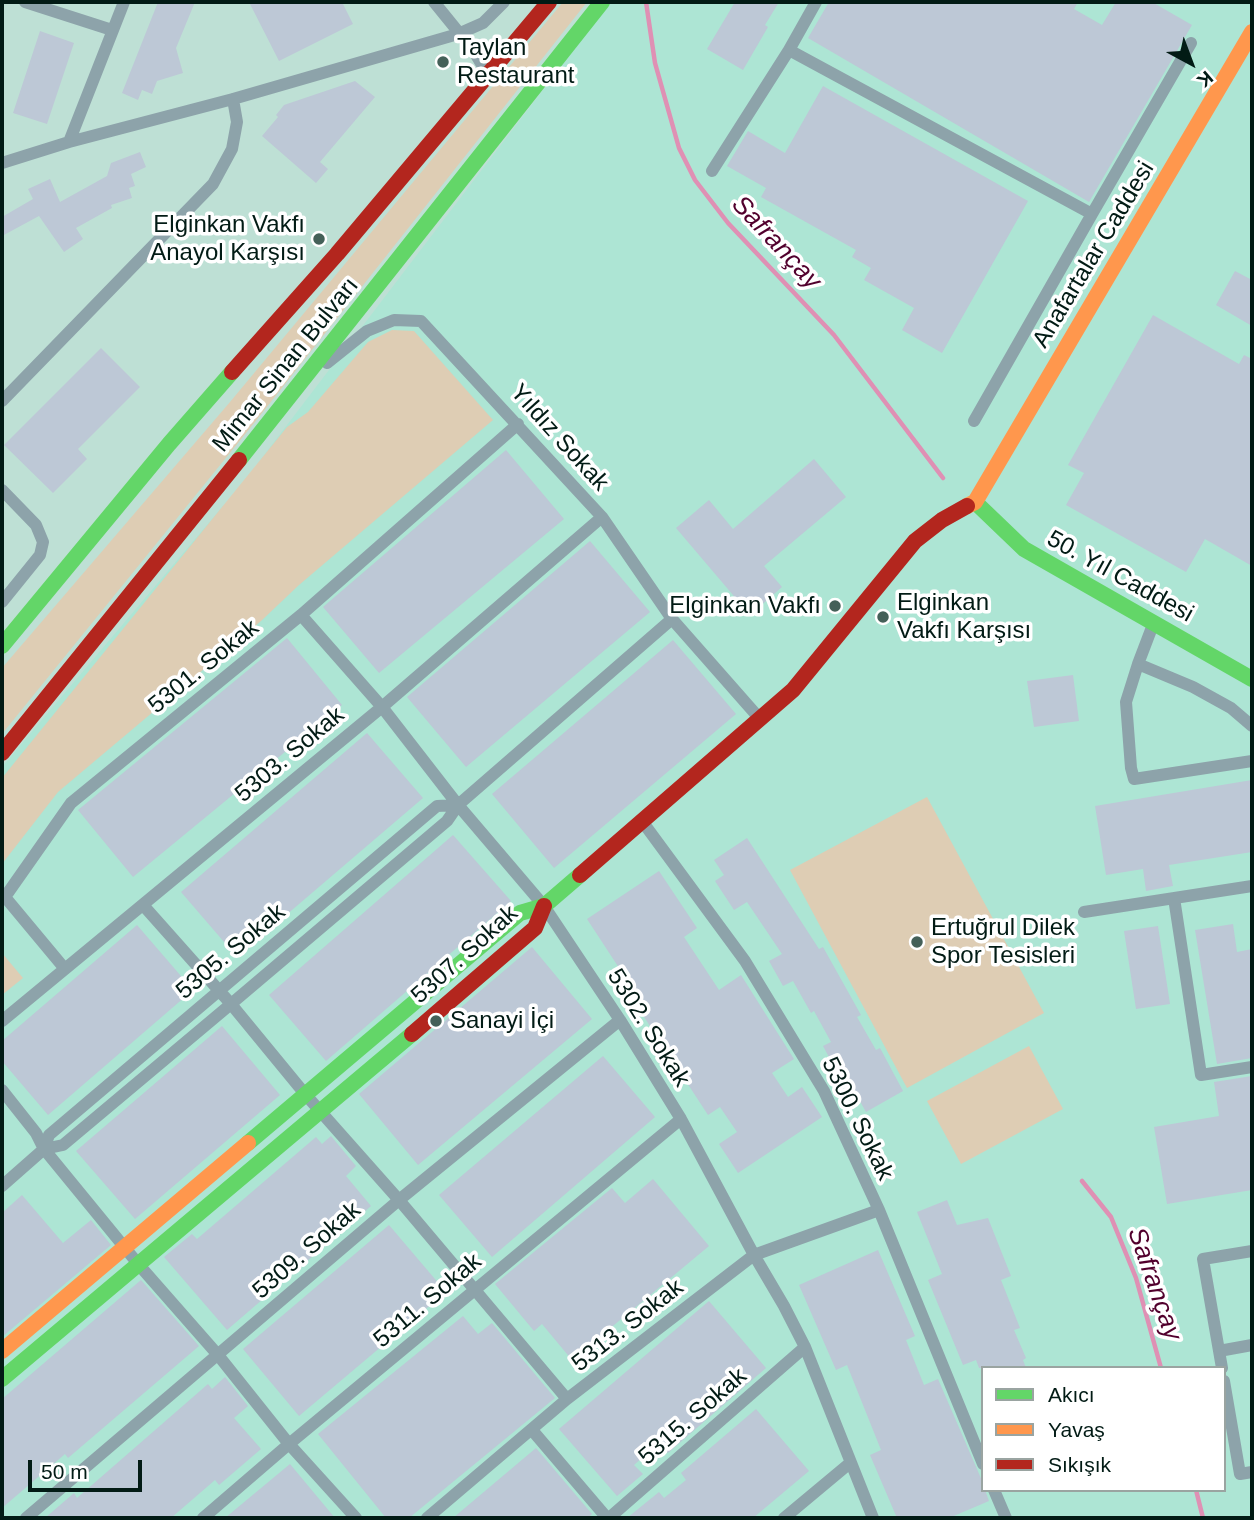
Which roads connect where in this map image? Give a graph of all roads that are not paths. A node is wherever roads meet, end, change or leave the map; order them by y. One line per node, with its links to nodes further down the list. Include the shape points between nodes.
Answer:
1 (25, 2): 8 (street)
2 (124, 2): 8 (street)
3 (434, 2): 10 (street)
4 (504, 2): 10 (street, via 483,23)
5 (549, 2): 13 (main road, Mimar Sinan Bulvarı)
6 (602, 2): 20 (main road, Mimar Sinan Bulvarı)
7 (816, 2): 12 (street)
8 (112, 30): 15 (street)
9 (1252, 32): 24 (main road, Anafartalar Caddesi)
10 (458, 34): 13 (street); 14 (street)
11 (1192, 43): 18 (street)
12 (789, 50): 17 (street); 18 (street)
13 (488, 75): 30 (main road, Mimar Sinan Bulvarı, via 169,444)
14 (233, 99): 15 (street); 19 (street, via 237,122 232,149 213,184)
15 (69, 142): 16 (street)
16 (2, 163)
17 (712, 171)
18 (1092, 214): 21 (street)
19 (2, 401)
20 (286, 402): 22 (street, Yıldız Sokak, via 367,331 394,320 421,321); 36 (main road, Mimar Sinan Bulvarı)
21 (974, 421)
22 (518, 424): 25 (street, Yıldız Sokak); 27 (street, 5301. Sokak)
23 (2, 490): 26 (street, via 36,525 43,542 40,555)
24 (975, 502): 29 (main road, 50. Yıl Caddesi, via 1024,549); 34 (main road, via 915,541 793,690)
25 (602, 517): 28 (street, Yıldız Sokak); 33 (street, 5303. Sokak)
26 (2, 602)
27 (301, 615): 33 (street, 5302. Sokak); 45 (street, 5301. Sokak, via 71,803 5,897)
28 (672, 619): 34 (street, Yıldız Sokak); 38 (street, 5305. Sokak)
29 (1154, 622): 31 (street); 32 (main road, 50. Yıl Caddesi)
30 (2, 646)
31 (1138, 664): 35 (street, via 1193,687); 37 (street, via 1126,702 1134,779)
32 (1252, 679)
33 (382, 707): 38 (street, 5302. Sokak); 42 (street, 5303. Sokak)
34 (760, 719): 39 (main road)
35 (1252, 726)
36 (2, 753)
37 (1252, 761)
38 (458, 805): 43 (street, 5302. Sokak); 46 (street, 5305. Sokak, via 437,806); 47 (street, 5305. Sokak, via 447,821)
39 (642, 821): 43 (main road); 58 (street, 5300. Sokak, via 752,973 824,1091)
40 (1252, 886): 41 (street)
41 (1174, 898): 44 (street); 50 (street, via 1201,1075)
42 (143, 905): 45 (street, 5303. Sokak); 46 (street)
43 (544, 906): 48 (street, 5302. Sokak); 52 (main road, 5307. Sokak, via 520,913); 53 (main road, 5307. Sokak, via 535,928)
44 (1084, 912)
45 (65, 969): 49 (street, 5303. Sokak)
46 (219, 990): 47 (street); 55 (street, 5305. Sokak, via 49,1135)
47 (231, 1004): 52 (street); 55 (street, 5305. Sokak, via 63,1145)
48 (620, 1020): 54 (street, 5302. Sokak); 57 (street, 5309. Sokak)
49 (2, 1021)
50 (1252, 1067)
51 (2, 1090): 55 (street)
52 (305, 1094): 53 (street); 59 (main road, 5307. Sokak)
53 (321, 1112): 57 (street); 62 (main road, 5307. Sokak)
54 (681, 1119): 61 (street, 5302. Sokak); 63 (street, 5311. Sokak)
55 (44, 1149): 56 (street, 5305. Sokak); 59 (street)
56 (2, 1186)
57 (399, 1200): 63 (street); 68 (street, 5309. Sokak)
58 (879, 1210): 61 (street, 5313. Sokak); 75 (street, 5300. Sokak)
59 (125, 1247): 62 (street); 66 (main road, 5307. Sokak)
60 (1252, 1251): 67 (street, via 1203,1259)
61 (754, 1255): 65 (street, 5302. Sokak); 72 (street, 5313. Sokak)
62 (139, 1265): 68 (street); 70 (main road, 5307. Sokak)
63 (474, 1290): 72 (street); 74 (street, 5311. Sokak)
64 (1252, 1345): 67 (street)
65 (805, 1348): 76 (street, 5302. Sokak); 83 (street, 5315. Sokak)
66 (2, 1351)
67 (1219, 1351): 69 (street)
68 (218, 1355): 74 (street); 79 (street, 5309. Sokak)
69 (1222, 1366)
70 (2, 1379)
71 (1226, 1393): 77 (street, via 1240,1474)
72 (567, 1399): 73 (street, 5313. Sokak)
73 (532, 1430): 82 (street, 5313. Sokak); 83 (street)
74 (289, 1444): 80 (street, 5311. Sokak); 81 (street)
75 (981, 1459)
76 (850, 1463): 84 (street); 85 (street, 5302. Sokak)
77 (1252, 1472)
78 (995, 1492): 86 (street)
79 (26, 1518)
80 (203, 1518)
81 (356, 1518)
82 (427, 1518)
83 (608, 1518)
84 (784, 1518)
85 (873, 1518)
86 (1006, 1518)

